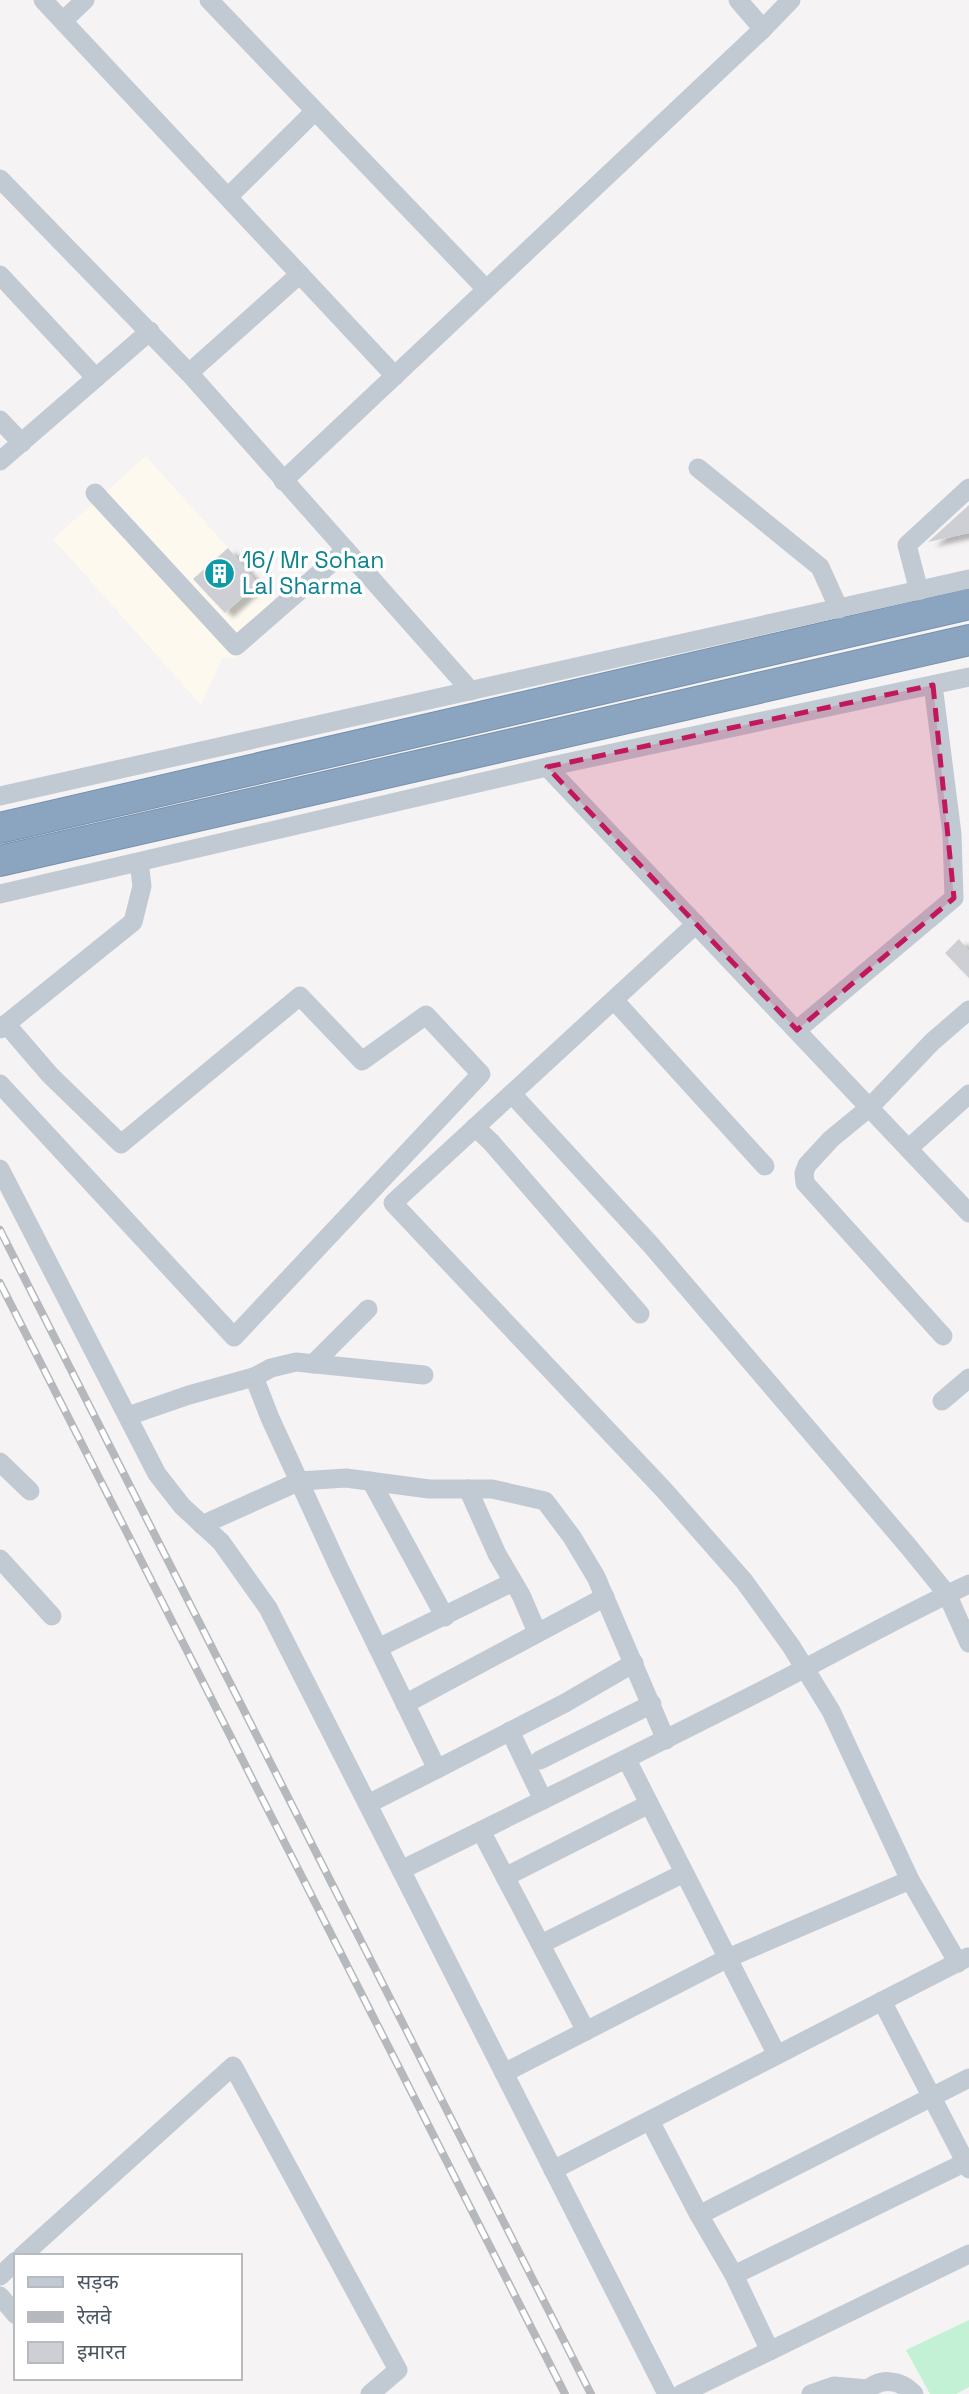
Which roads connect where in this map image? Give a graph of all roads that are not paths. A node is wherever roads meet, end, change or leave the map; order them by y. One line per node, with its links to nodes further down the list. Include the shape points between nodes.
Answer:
1 (43, 0): 6 (street)
2 (85, 0): 6 (street)
3 (209, 0): 8 (street)
4 (738, 0): 7 (street)
5 (791, 0): 7 (street)
6 (63, 21): 10 (street)
7 (763, 29): 13 (street)
8 (315, 111): 10 (street); 13 (street)
9 (0, 179): 14 (street)
10 (228, 197): 11 (street)
11 (300, 274): 15 (street); 16 (street)
12 (0, 275): 17 (street)
13 (486, 289): 16 (street)
14 (150, 331): 15 (street); 17 (street)
15 (189, 373): 22 (street)
16 (395, 376): 22 (street)
17 (96, 378): 19 (street)
18 (0, 420): 19 (street)
19 (22, 443): 20 (street)
20 (0, 461)
21 (698, 468): 29 (street, via 820,567)
22 (283, 481): 25 (street)
23 (969, 488): 27 (street, via 907,545)
24 (95, 493): 25 (street, via 236,646)
25 (346, 551): 33 (street)
26 (969, 579): 27 (street)
27 (919, 591): 29 (street)
28 (969, 604): 36 (highway)
29 (839, 609): 33 (street)
30 (969, 640): 37 (highway)
31 (969, 677): 32 (street)
32 (933, 685): 34 (street); 44 (street, via 952,834 954,898)
33 (471, 691): 35 (street)
34 (547, 766): 38 (street); 40 (street)
35 (0, 796)
36 (0, 828)
37 (0, 861)
38 (139, 862): 39 (street); 43 (street, via 142,886 134,922)
39 (0, 894)
40 (696, 924): 41 (street); 44 (street)
41 (614, 1000): 46 (street); 51 (street)
42 (969, 1010): 48 (street)
43 (3, 1026): 45 (street, via 121,1144 300,996 362,1061 426,1015 481,1074 234,1337)
44 (797, 1030): 48 (street)
45 (0, 1084)
46 (512, 1094): 49 (street); 72 (street, via 651,1245)
47 (969, 1094): 50 (street)
48 (870, 1107): 50 (street); 56 (street, via 807,1166 805,1183)
49 (475, 1127): 55 (street); 80 (street, via 393,1203 664,1490 744,1581)
50 (909, 1148): 53 (street)
51 (765, 1166)
52 (0, 1169): 62 (street)
53 (968, 1210)
54 (368, 1310): 57 (street)
55 (640, 1314)
56 (943, 1336)
57 (313, 1364): 58 (street); 59 (street, via 296,1362)
58 (424, 1375)
59 (254, 1377): 62 (street); 64 (street)
60 (969, 1378): 61 (street)
61 (942, 1401)
62 (128, 1416): 68 (street, via 157,1474)
63 (0, 1462): 67 (street)
64 (300, 1481): 65 (street); 68 (street); 78 (street)
65 (371, 1481): 66 (street); 75 (street)
66 (468, 1489): 70 (street); 73 (street, via 492,1489 545,1501 572,1537)
67 (30, 1491)
68 (202, 1525): 89 (street, via 221,1542 268,1608)
69 (0, 1559): 74 (street)
70 (513, 1582): 75 (street); 76 (street)
71 (969, 1584): 72 (street)
72 (947, 1594): 77 (street); 80 (street)
73 (605, 1597): 76 (street); 79 (street)
74 (52, 1616)
75 (445, 1616): 78 (street)
76 (537, 1632): 81 (street)
77 (969, 1643)
78 (378, 1648): 81 (street)
79 (634, 1663): 82 (street); 83 (street)
80 (805, 1669): 84 (street); 95 (street, via 831,1711)
81 (405, 1704): 87 (street)
82 (652, 1704): 84 (street); 85 (street)
83 (510, 1731): 87 (street); 88 (street)
84 (666, 1740): 86 (street)
85 (540, 1760)
86 (626, 1760): 88 (street); 90 (street)
87 (437, 1769): 89 (street)
88 (543, 1800): 91 (street)
89 (368, 1804): 92 (street)
90 (649, 1804): 93 (street); 94 (street)
91 (481, 1831): 92 (street); 94 (street)
92 (401, 1870): 102 (street)
93 (684, 1873): 96 (street); 97 (street)
94 (505, 1877): 96 (street)
95 (910, 1880): 97 (street); 98 (street)
96 (541, 1944): 100 (street)
97 (728, 1958): 100 (street); 101 (street)
98 (963, 1960): 99 (street)
99 (882, 2001): 101 (street); 104 (street)
100 (586, 2031): 102 (street)
101 (777, 2055): 105 (street)
102 (504, 2073): 107 (street)
103 (969, 2078): 104 (street)
104 (932, 2097): 106 (street); 108 (street)
105 (650, 2120): 107 (street); 108 (street)
106 (967, 2166): 113 (street)
107 (553, 2170): 119 (street)
108 (699, 2215): 113 (street)
109 (24, 2254): 118 (street, via 233,2066 398,2370)
110 (969, 2254): 116 (street)
111 (14, 2263): 112 (street)
112 (0, 2276)
113 (734, 2276): 116 (street)
114 (0, 2297): 115 (street)
115 (14, 2313)
116 (770, 2351): 120 (street)
117 (866, 2391): 121 (street, via 834,2386); 122 (street, via 877,2383 897,2382)
118 (370, 2394)
119 (667, 2394)
120 (681, 2394)
121 (811, 2394)
122 (914, 2394)

